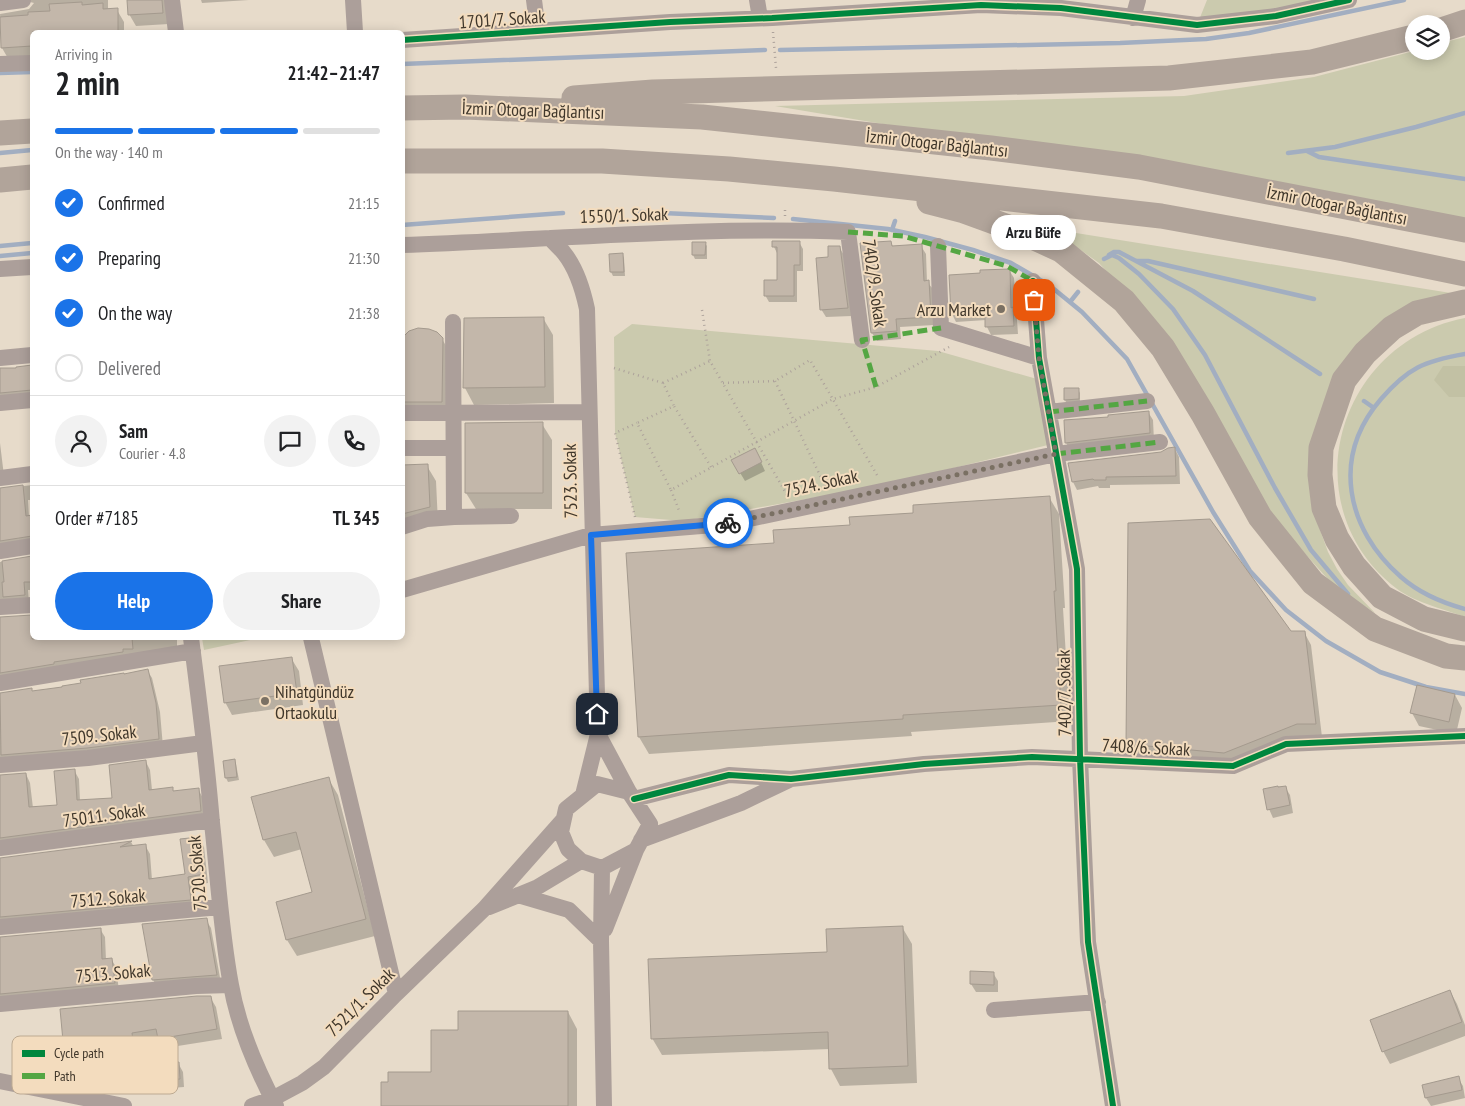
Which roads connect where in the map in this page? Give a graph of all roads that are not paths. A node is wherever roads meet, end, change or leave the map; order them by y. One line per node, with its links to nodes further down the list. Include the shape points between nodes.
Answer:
1 (23, 0): 9 (street)
2 (172, 0): 14 (street)
3 (353, 0): 15 (street)
4 (534, 0): 16 (street)
5 (757, 0): 10 (street)
6 (1138, 0): 11 (street)
7 (1349, 0): 11 (street, 1701/7. Sokak, via 1276,16 1197,25)
8 (980, 2): 10 (street, 1701/7. Sokak); 11 (street, 1701/7. Sokak)
9 (0, 3)
10 (766, 18): 16 (street, 1701/7. Sokak)
11 (1133, 18)
12 (1465, 22): 13 (highway)
13 (1450, 27)
14 (176, 30)
15 (356, 30)
16 (538, 31): 18 (street, 1701/7. Sokak)
17 (1405, 39): 21 (highway, via 1312,62 1169,78 654,92)
18 (405, 40)
19 (30, 63): 20 (street)
20 (0, 64)
21 (464, 107): 22 (highway, İzmir Otogar Bağlantısı); 29 (highway, İzmir Otogar Bağlantısı, via 702,117 991,148 1139,167)
22 (405, 108)
23 (30, 131): 24 (highway)
24 (0, 133)
25 (405, 161): 27 (highway, via 602,161)
26 (30, 177): 28 (highway)
27 (834, 179): 36 (highway, via 1161,216); 69 (highway, via 964,211 1061,250 1124,301 1163,348 1260,517 1313,584 1375,629 1446,656)
28 (0, 180)
29 (1465, 230)
30 (848, 232): 31 (street, 1550/1. Sokak, via 784,229); 40 (street, 7402/9. Sokak)
31 (550, 238): 32 (street, 1550/1. Sokak); 47 (street, 7523. Sokak, via 564,253 584,292)
32 (405, 245)
33 (938, 246): 43 (street, via 941,328)
34 (30, 266): 35 (street)
35 (0, 269)
36 (1465, 274)
37 (1032, 281): 43 (street, 7402/7. Sokak)
38 (1465, 302): 66 (highway, via 1417,313 1392,328 1366,353 1344,380 1321,448 1320,475 1324,508 1337,539 1354,566 1382,597 1424,619)
39 (453, 322): 50 (street)
40 (862, 340)
41 (30, 355): 42 (street)
42 (0, 358)
43 (1039, 358): 48 (street, 7402/7. Sokak)
44 (30, 400): 46 (street)
45 (1147, 400): 48 (street)
46 (0, 403)
47 (589, 412): 50 (street); 60 (street, 7523. Sokak)
48 (1049, 412): 54 (street, 7402/7. Sokak)
49 (405, 413): 50 (street)
50 (453, 413): 53 (street)
51 (1160, 442): 54 (street, 7524. Sokak)
52 (405, 448): 53 (street)
53 (453, 448): 58 (street)
54 (1056, 454): 60 (street, 7524. Sokak, via 726,524); 74 (street, 7402/7. Sokak, via 1077,569)
55 (30, 474): 56 (street)
56 (0, 478)
57 (511, 516): 58 (street)
58 (454, 517): 59 (street, via 427,519)
59 (405, 526)
60 (591, 535): 63 (street, 7524. Sokak); 71 (street, 7523. Sokak)
61 (30, 546): 62 (street)
62 (0, 551)
63 (405, 589)
64 (30, 605): 65 (street)
65 (0, 607)
66 (1465, 629)
67 (311, 640): 91 (street)
68 (192, 644): 70 (street); 73 (street, 7520. Sokak)
69 (1465, 658)
70 (0, 683)
71 (598, 734): 77 (street); 78 (street)
72 (1465, 736): 74 (street, 7408/6. Sokak, via 1286,744 1234,766)
73 (203, 743): 75 (street, 7509. Sokak, via 88,758); 79 (street, 7520. Sokak)
74 (1080, 758): 76 (street, 7408/6. Sokak, via 1032,757 924,764); 92 (street, 7402/7. Sokak, via 1088,942)
75 (0, 765)
76 (791, 779): 78 (street, via 729,775); 81 (street)
77 (583, 795): 78 (street, via 597,784); 80 (street, via 566,809)
78 (632, 795): 81 (street, via 650,824)
79 (212, 820): 82 (street, 75011. Sokak); 86 (street, 7520. Sokak)
80 (563, 820): 83 (street, via 561,832 568,849); 87 (street, 7521/1. Sokak)
81 (638, 845): 84 (street); 89 (street)
82 (0, 848)
83 (582, 862): 84 (street); 85 (street)
84 (602, 868): 89 (street)
85 (518, 895): 87 (street); 89 (street, via 569,910)
86 (220, 907): 88 (street, 7512. Sokak); 90 (street, 7520. Sokak)
87 (484, 908): 91 (street, 7521/1. Sokak)
88 (0, 927)
89 (601, 941): 99 (street)
90 (231, 985): 93 (street, 7513. Sokak); 96 (street, 7520. Sokak, via 252,1052)
91 (396, 994): 96 (street, 7521/1. Sokak, via 324,1067)
92 (1098, 1002): 94 (street); 100 (street, 7402/7. Sokak)
93 (0, 1004)
94 (994, 1010)
95 (64, 1094): 97 (street)
96 (274, 1102): 98 (street, 7521/1. Sokak)
97 (124, 1106)
98 (252, 1106)
99 (604, 1106)
100 (1113, 1106)

